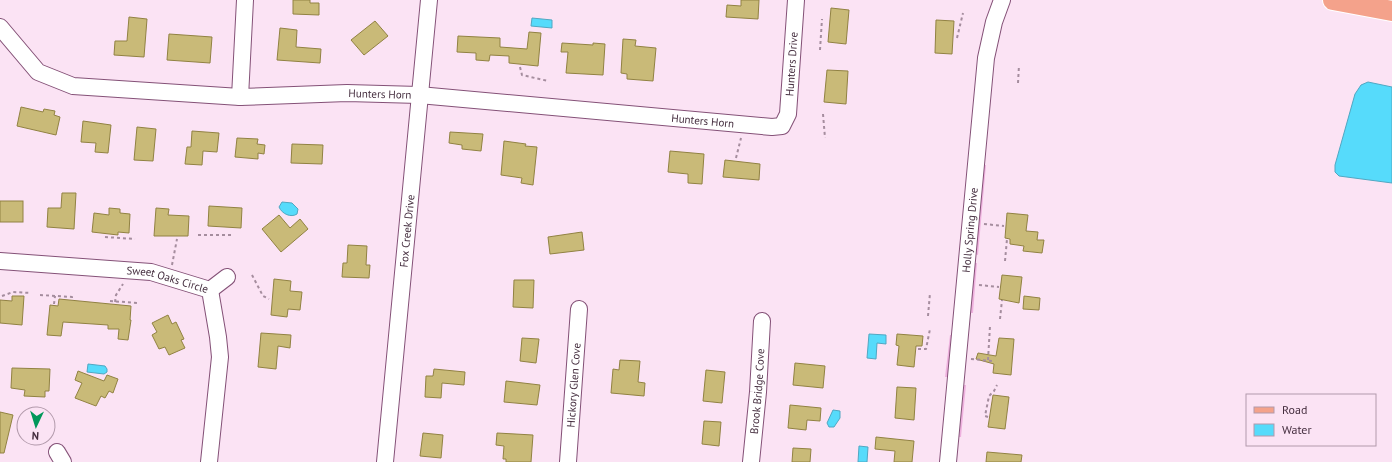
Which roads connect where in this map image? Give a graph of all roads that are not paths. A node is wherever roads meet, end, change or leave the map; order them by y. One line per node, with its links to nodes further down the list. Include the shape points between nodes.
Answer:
1 (245, 0): 9 (street)
2 (429, 0): 8 (street, Fox Creek Drive)
3 (796, 0): 10 (street, Hunters Drive, via 788,114)
4 (1002, 0): 20 (street, Holly Spring Drive, via 986,58)
5 (1333, 0): 6 (main road)
6 (1392, 11)
7 (0, 28): 9 (street, Hunters Horn, via 38,72 73,86)
8 (419, 95): 9 (street, Hunters Horn, via 348,93); 10 (street, Hunters Horn); 17 (street, Fox Creek Drive)
9 (240, 97)
10 (782, 126)
11 (0, 261): 13 (street, Sweet Oaks Circle, via 152,272)
12 (227, 276): 13 (street)
13 (210, 290): 16 (street, Sweet Oaks Circle, via 220,357)
14 (579, 309): 18 (street, Hickory Glen Cove)
15 (762, 321): 19 (street, Brook Bridge Cove)
16 (209, 462)
17 (385, 462)
18 (568, 462)
19 (751, 462)
20 (948, 462)

